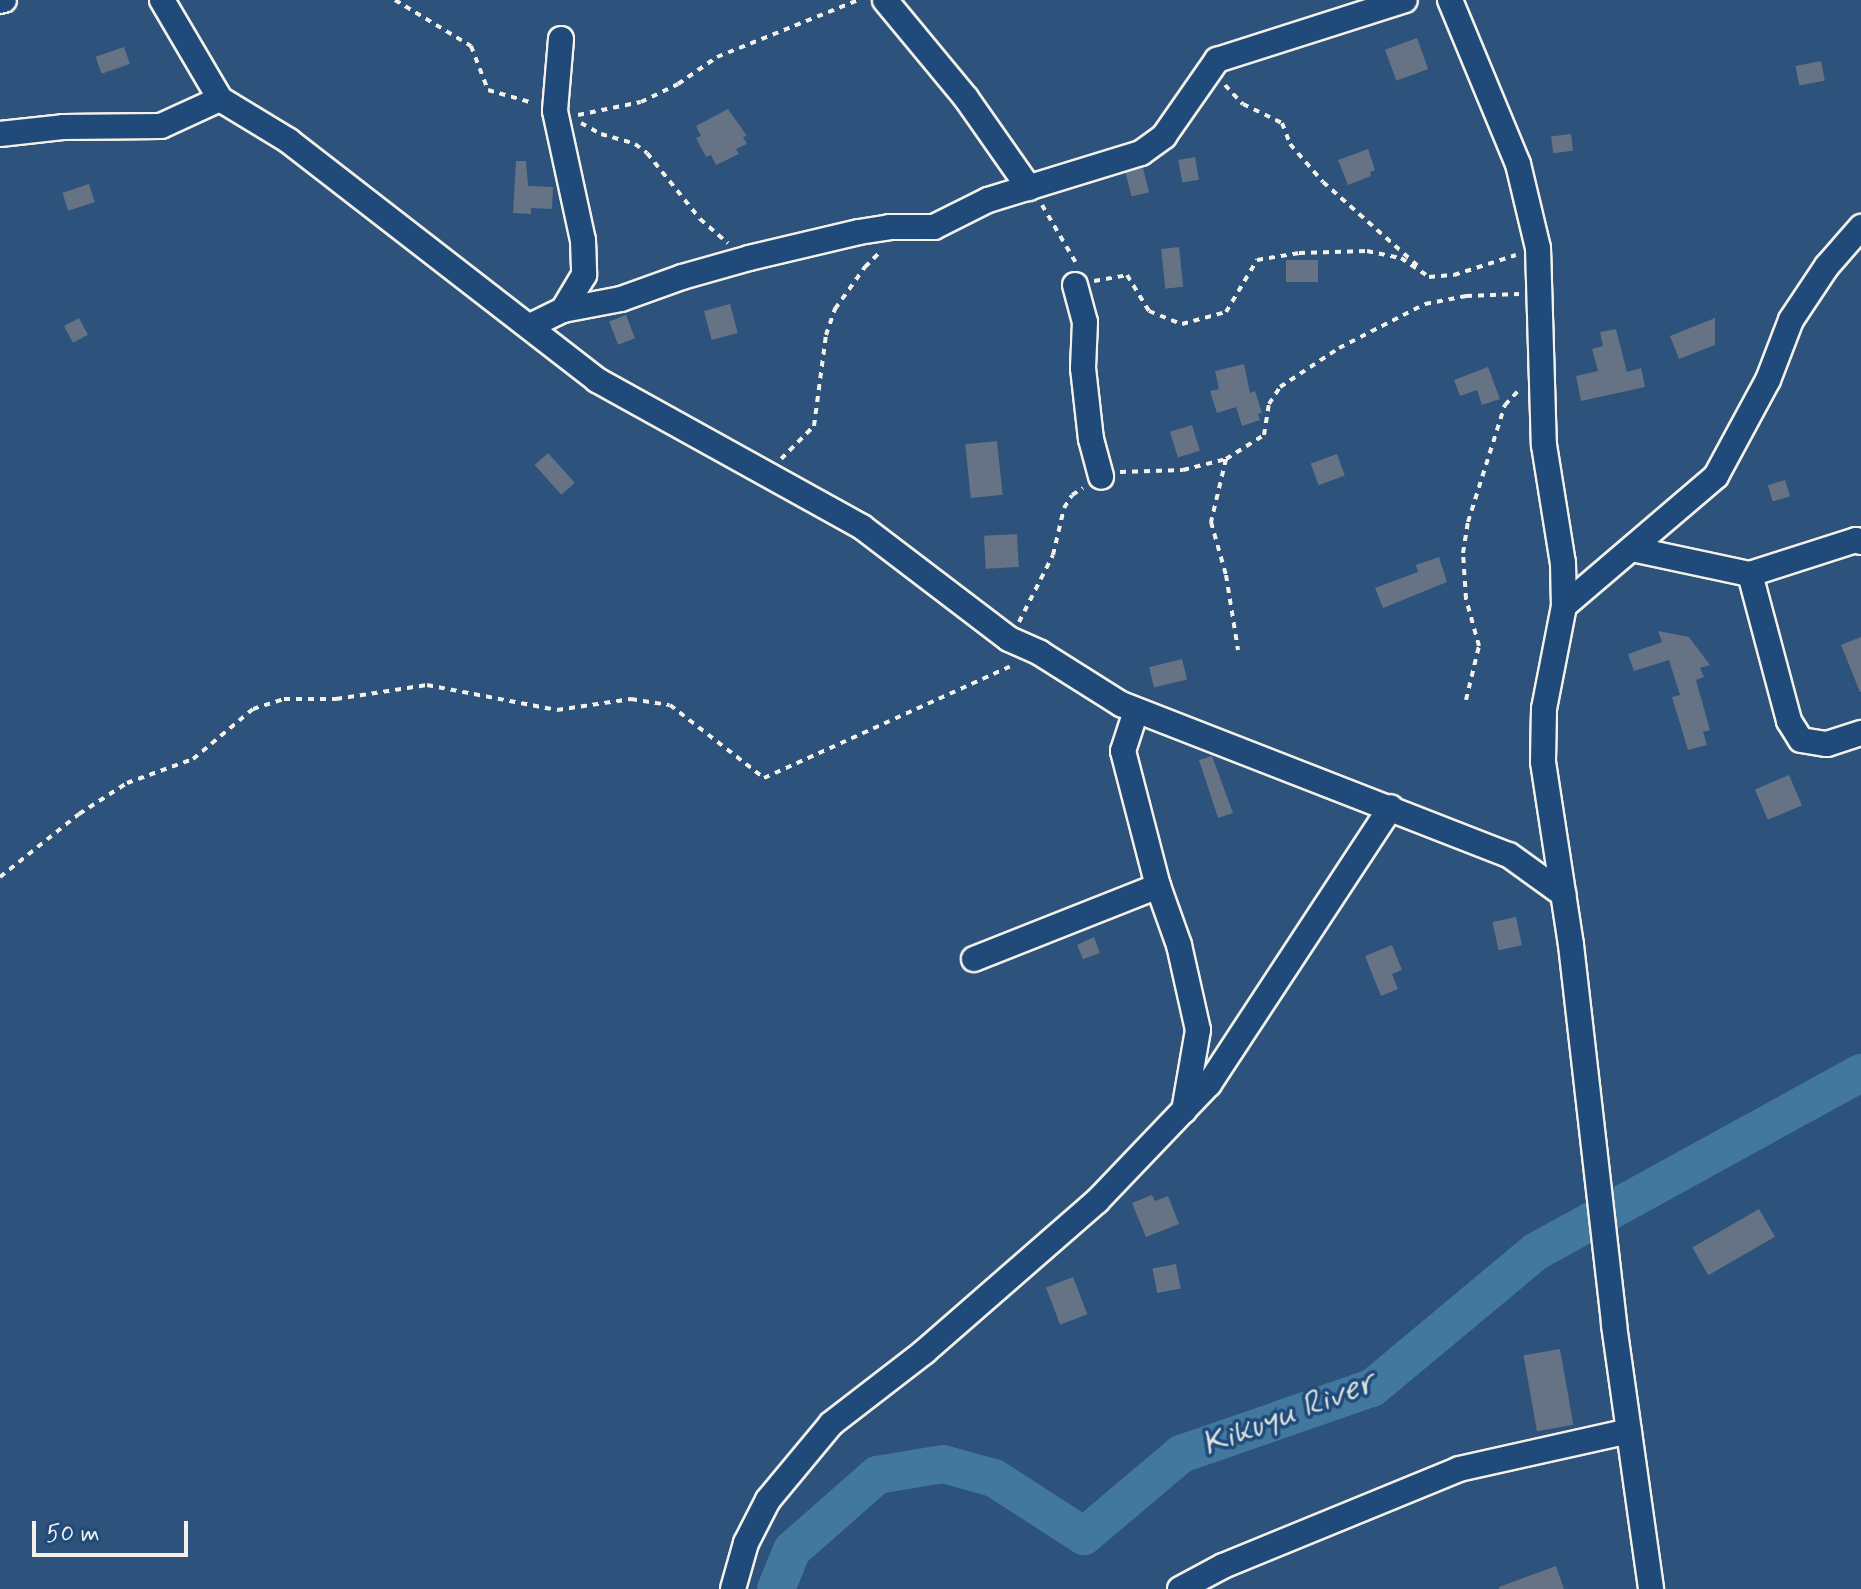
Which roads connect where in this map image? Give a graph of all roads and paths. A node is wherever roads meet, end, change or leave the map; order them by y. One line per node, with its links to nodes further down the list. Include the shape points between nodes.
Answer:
1 (162, 0): 8 (street)
2 (858, 0): 9 (path, via 717,57 641,102)
3 (885, 0): 11 (street, via 966,98)
4 (1405, 0): 7 (street)
5 (1450, 0): 13 (street, via 1518,164)
6 (561, 39): 18 (street, via 555,111 584,263 584,275)
7 (1214, 63): 11 (street, via 1164,136 1141,153); 15 (path, via 1235,98 1282,123 1290,144 1323,182)
8 (220, 99): 10 (street, via 161,126); 19 (street, via 289,141)
9 (575, 116)
10 (0, 134)
11 (1029, 188): 16 (path, via 1053,219); 18 (street, via 988,200 934,227 859,232 682,277 621,299)
12 (1861, 227): 25 (street, via 1791,320 1768,380 1716,476)
13 (1538, 248): 15 (path, via 1454,275); 17 (street)
14 (883, 249): 22 (path, via 835,309 826,335 814,426)
15 (1429, 277): 16 (path, via 1401,258 1367,251 1257,260 1226,312 1182,324 1149,311 1127,275)
16 (1081, 284): 23 (street, via 1083,368)
17 (1538, 294): 20 (street); 21 (path, via 1466,296 1425,304 1339,348 1280,387 1269,404 1264,435)
18 (563, 310): 19 (street)
19 (530, 326): 22 (street, via 597,380)
20 (1541, 377): 27 (street); 31 (path, via 1516,390 1505,405 1468,522 1463,553 1466,599 1479,646)
21 (1226, 459): 23 (path, via 1183,470); 29 (path, via 1211,522)
22 (766, 474): 28 (street, via 862,527)
23 (1101, 477): 28 (path, via 1072,495 1064,508 1043,580)
24 (1861, 542): 26 (street)
25 (1632, 549): 26 (street); 27 (street)
26 (1750, 574): 33 (street, via 1789,721 1801,740 1827,744)
27 (1564, 606): 37 (street, via 1544,709 1543,762)
28 (1009, 639): 30 (street)
29 (1238, 650)
30 (1040, 653): 32 (street); 35 (path, via 764,778 670,705 631,699 557,710 427,685 336,699 284,699 253,709 193,759 127,783)
31 (1466, 700)
32 (1136, 711): 34 (street); 36 (street, via 1123,751)
33 (1861, 733)
34 (1391, 807): 37 (street, via 1509,855); 39 (street, via 1209,1084)
35 (0, 877)
36 (1158, 886): 38 (street); 39 (street, via 1179,945 1198,1030)
37 (1563, 894): 40 (street)
38 (974, 959)
39 (1183, 1112): 41 (street, via 1097,1201 831,1424 768,1500 746,1543)
40 (1629, 1431): 42 (street, via 1459,1469 1223,1566); 43 (street)
41 (733, 1589)
42 (1180, 1589)
43 (1651, 1589)

